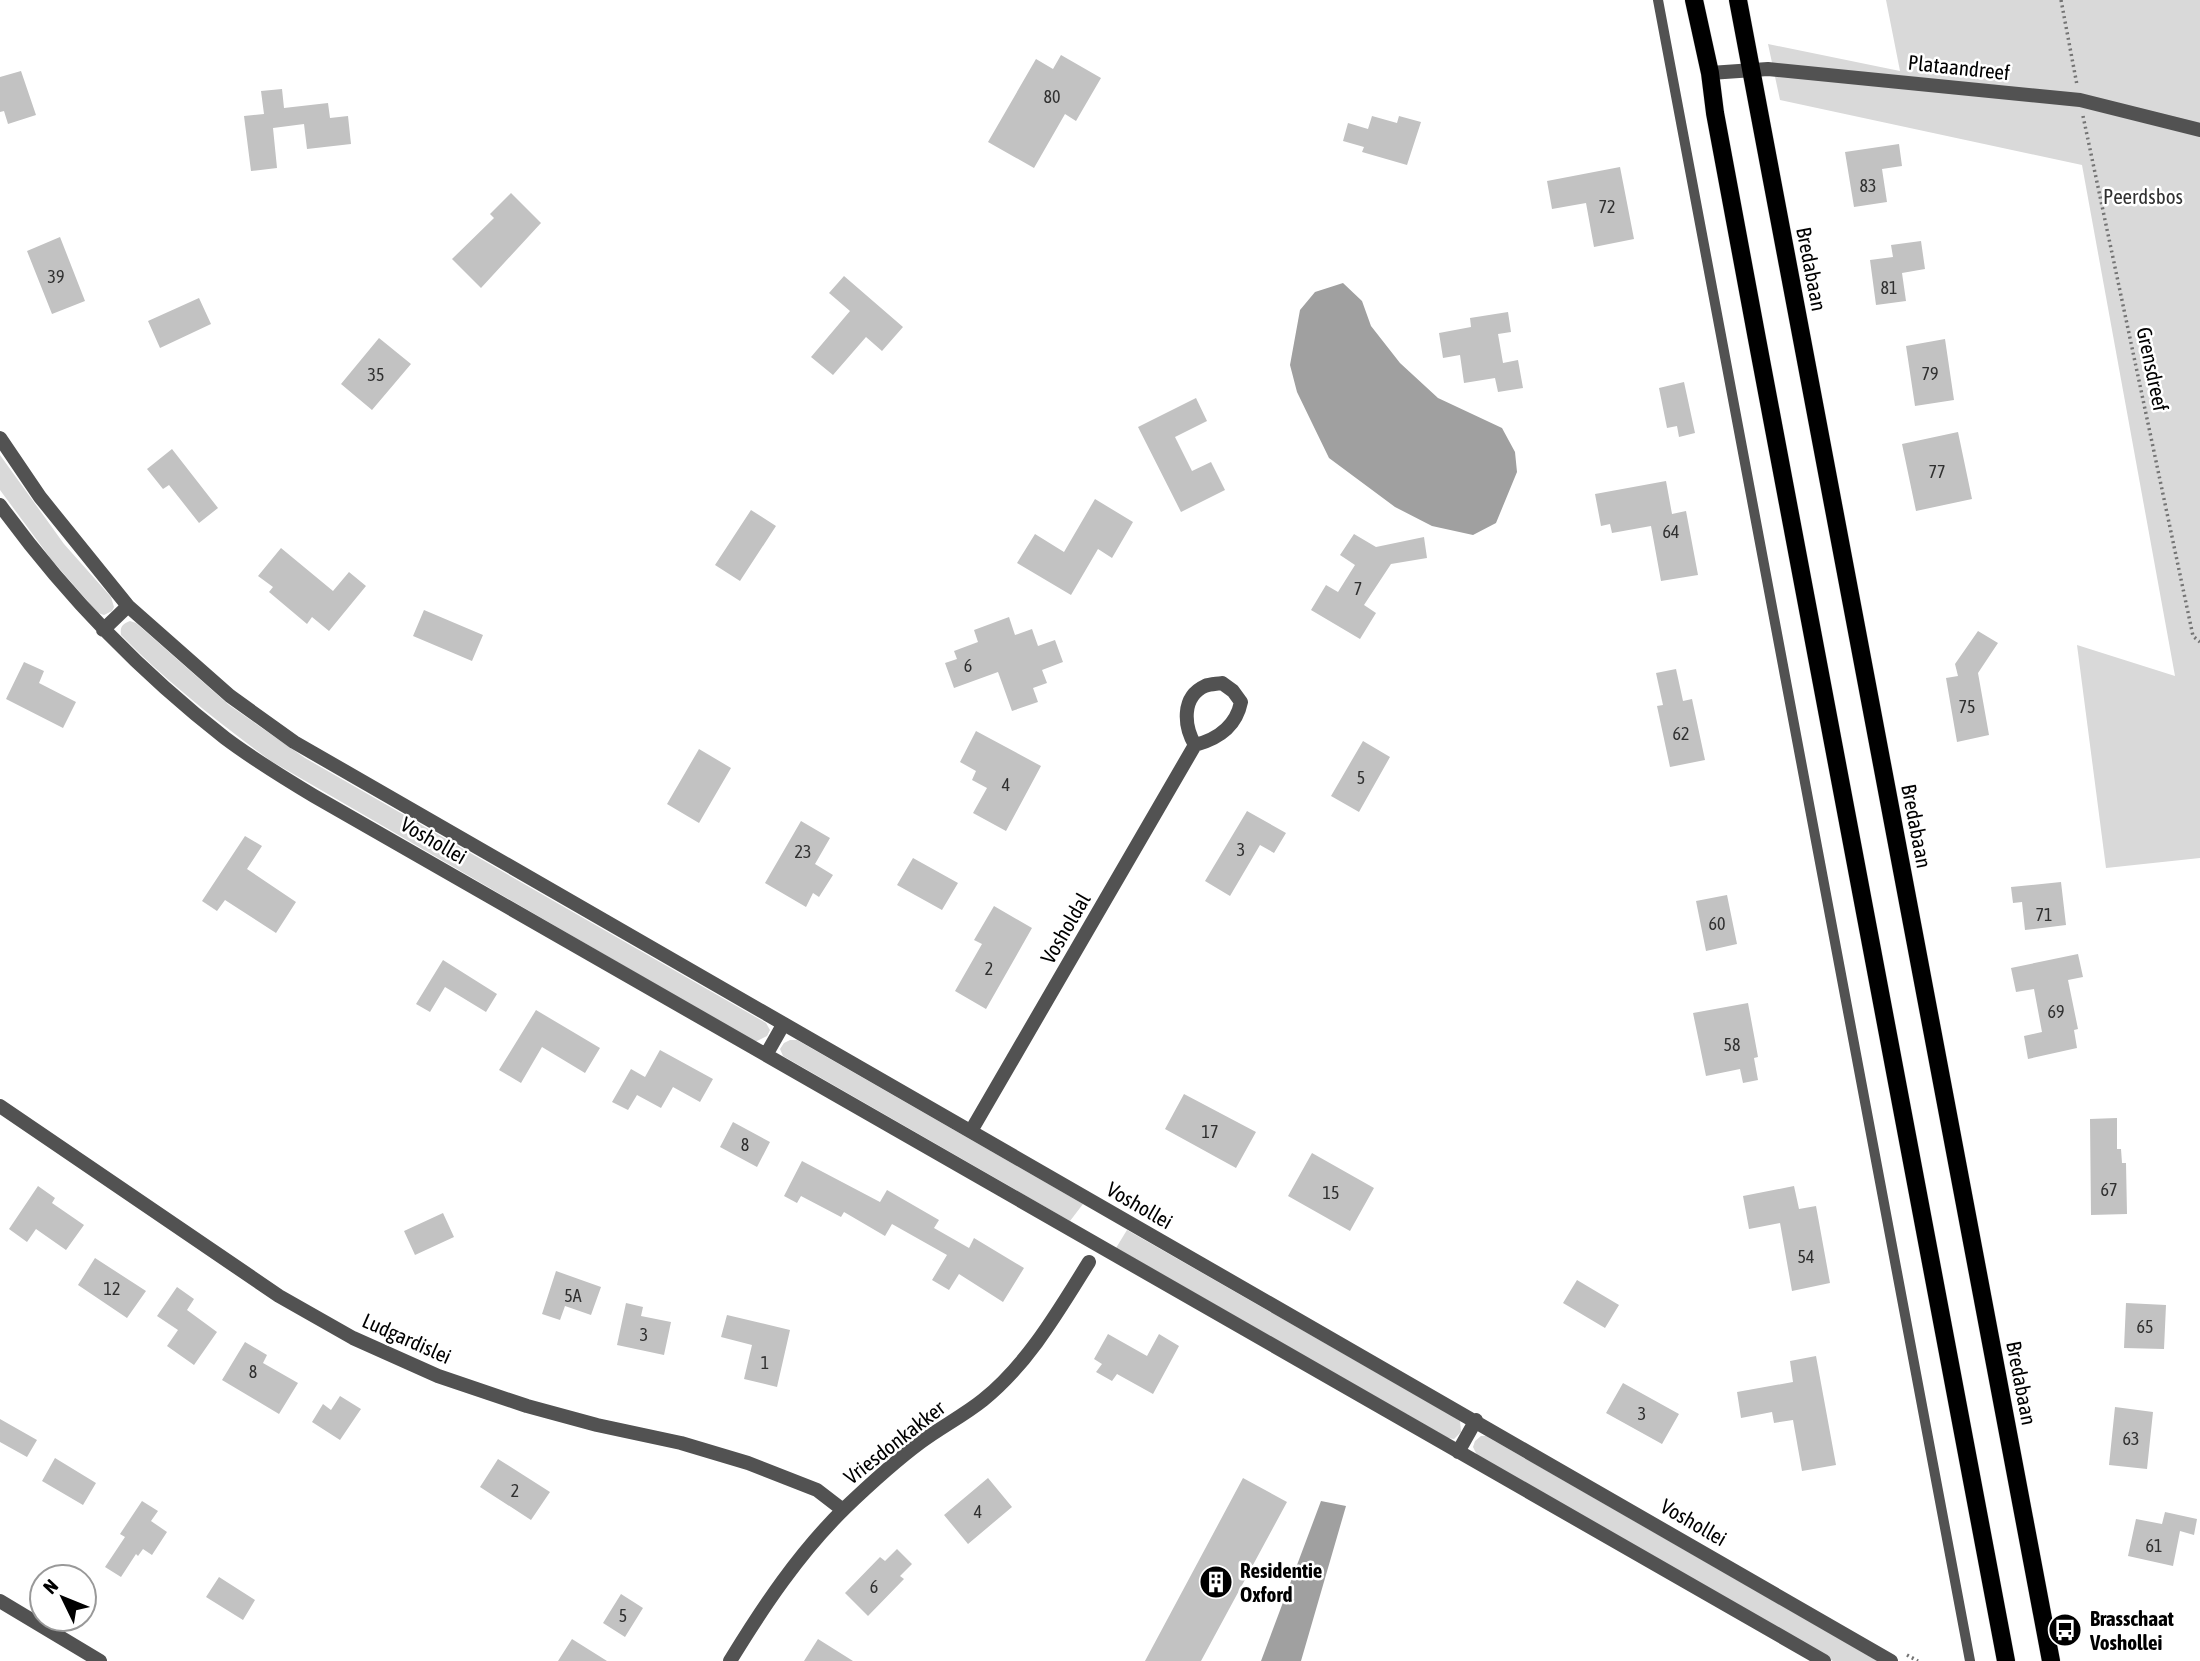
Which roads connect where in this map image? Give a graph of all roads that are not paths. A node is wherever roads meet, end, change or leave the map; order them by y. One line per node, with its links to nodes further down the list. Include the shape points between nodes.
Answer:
1 (1658, 0): 25 (lane)
2 (1695, 0): 5 (main road)
3 (1738, 0): 4 (main road, Bredabaan)
4 (1751, 69): 5 (street, Plataandreef); 6 (street, Plataandreef, via 2080,100); 27 (main road, Bredabaan)
5 (1710, 73): 26 (main road)
6 (2200, 130)
7 (0, 438): 9 (street, Voshollei, via 40,498)
8 (0, 505): 10 (street, Voshollei)
9 (128, 606): 10 (street); 12 (street, Voshollei, via 230,696 293,742)
10 (103, 630): 13 (street, Voshollei, via 225,738 268,768)
11 (1195, 745): 11 (street, via 1228,729 1238,715 1241,702 1222,683 1194,695 1186,710); 15 (street, Vosholdal)
12 (783, 1025): 13 (street); 15 (street, Voshollei)
13 (766, 1055): 18 (street, Voshollei)
14 (0, 1106): 19 (street, Ludgardislei, via 279,1296 353,1339 438,1376 527,1406 748,1463 817,1490)
15 (971, 1131): 17 (street, Voshollei)
16 (1089, 1262): 19 (street, Vriesdonkakker, via 1040,1339 1010,1374 983,1400 884,1471)
17 (1476, 1420): 18 (street); 24 (street, Voshollei)
18 (1458, 1452): 23 (street, Voshollei)
19 (843, 1510): 22 (street, Vriesdonkakker, via 802,1555)
20 (0, 1601): 21 (street)
21 (100, 1661)
22 (730, 1661)
23 (1824, 1661)
24 (1891, 1661)
25 (1970, 1661)
26 (2006, 1661)
27 (2051, 1661)

